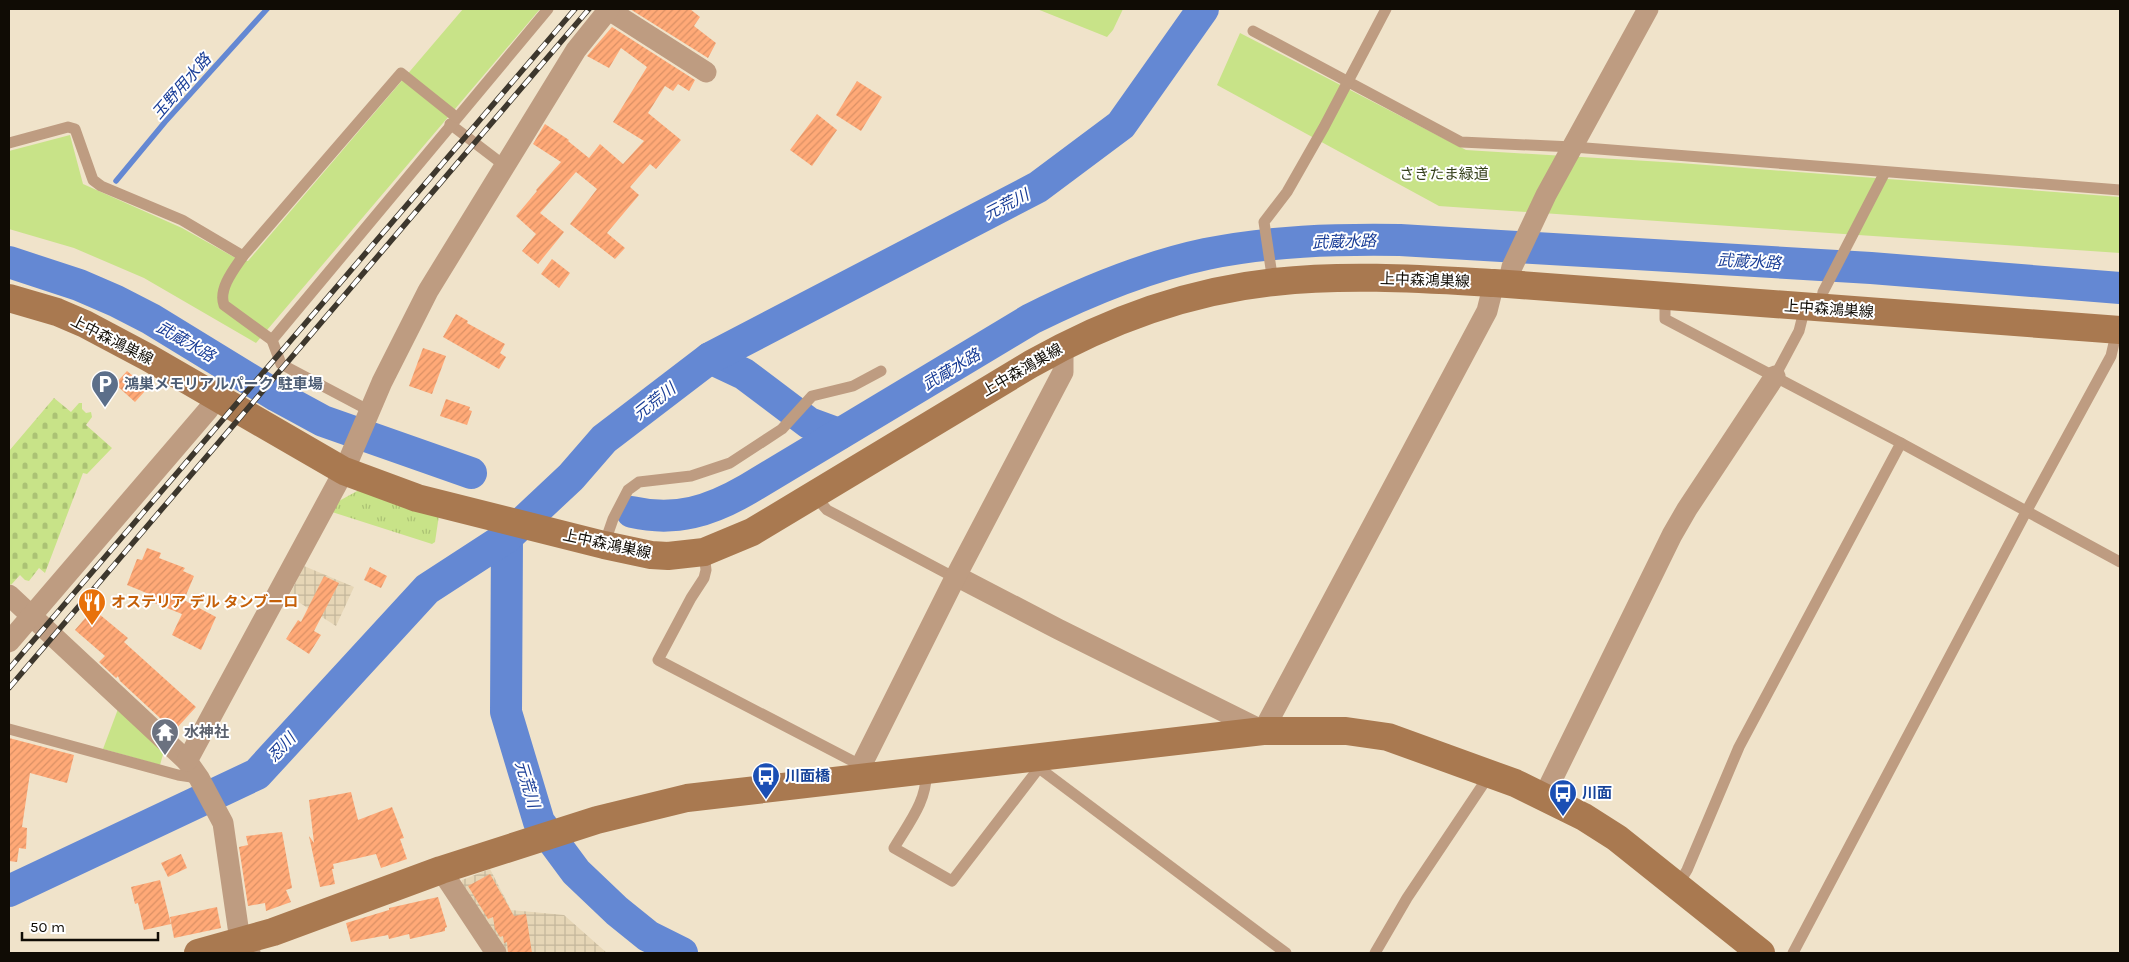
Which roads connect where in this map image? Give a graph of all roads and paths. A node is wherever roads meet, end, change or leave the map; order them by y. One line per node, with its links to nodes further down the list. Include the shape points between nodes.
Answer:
1 (548, 9): 8 (lane)
2 (609, 9): 6 (street); 11 (street, via 576,50)
3 (1386, 9): 7 (lane)
4 (1648, 9): 10 (street)
5 (1253, 31): 7 (lane)
6 (706, 72)
7 (1347, 82): 10 (lane, via 1461,142); 15 (lane, via 1287,192 1264,222)
8 (453, 121): 11 (lane); 14 (lane, via 401,73); 21 (lane)
9 (9, 143): 14 (lane, via 68,127 75,129 93,180 100,186 182,220)
10 (1573, 148): 12 (lane); 16 (street, via 1546,194)
11 (505, 166): 26 (street, via 424,298)
12 (1885, 172): 13 (lane); 19 (lane)
13 (2120, 190)
14 (243, 256): 21 (lane, via 224,288 224,305)
15 (1271, 272): 16 (main road, 上中森鴻巣線, via 1396,278); 22 (main road, 上中森鴻巣線, via 1153,309)
16 (1505, 278): 17 (main road, 上中森鴻巣線); 39 (street)
17 (1665, 297): 19 (main road, 上中森鴻巣線); 24 (lane, via 1665,319)
18 (9, 298): 25 (main road, 上中森鴻巣線, via 86,324)
19 (1816, 302): 20 (main road, 上中森鴻巣線); 24 (lane)
20 (2118, 330): 30 (lane, via 2112,356)
21 (272, 340): 26 (lane, via 280,364)
22 (1063, 346): 29 (main road, 上中森鴻巣線); 34 (street, via 1063,372)
23 (881, 371): 31 (lane, via 854,386 812,396 782,429 730,463 691,476 639,482 628,490)
24 (1775, 376): 27 (lane); 45 (street, via 1672,535)
25 (216, 398): 28 (main road, 上中森鴻巣線); 36 (street)
26 (368, 416): 28 (street)
27 (1901, 443): 30 (lane); 47 (lane, via 1739,747)
28 (348, 463): 31 (main road, 上中森鴻巣線, via 385,487); 41 (street)
29 (815, 496): 32 (main road, 上中森鴻巣線, via 752,532); 34 (lane, via 826,510)
30 (2026, 512): 33 (lane); 54 (lane)
31 (597, 544): 32 (main road, 上中森鴻巣線, via 668,556)
32 (704, 552): 44 (lane, via 704,578 658,660)
33 (2120, 562)
34 (956, 576): 39 (street); 44 (street)
35 (9, 594): 36 (street)
36 (31, 616): 37 (street); 41 (street)
37 (9, 642)
38 (9, 729): 41 (lane, via 178,775)
39 (1263, 731): 40 (main road); 43 (main road, via 1346,731 1388,737)
40 (1038, 764): 42 (main road); 42 (lane, via 952,881 894,848 924,796); 51 (lane)
41 (193, 769): 48 (street, via 223,823 238,927)
42 (926, 771): 44 (main road)
43 (1488, 772): 45 (main road); 52 (lane)
44 (858, 773): 46 (main road, via 687,798 597,820)
45 (1544, 796): 47 (main road, via 1617,838)
46 (441, 870): 48 (main road); 50 (street)
47 (1678, 885): 53 (main road)
48 (248, 947): 49 (main road)
49 (198, 953)
50 (496, 953)
51 (1286, 953)
52 (1375, 953)
53 (1761, 953)
54 (1793, 953)

